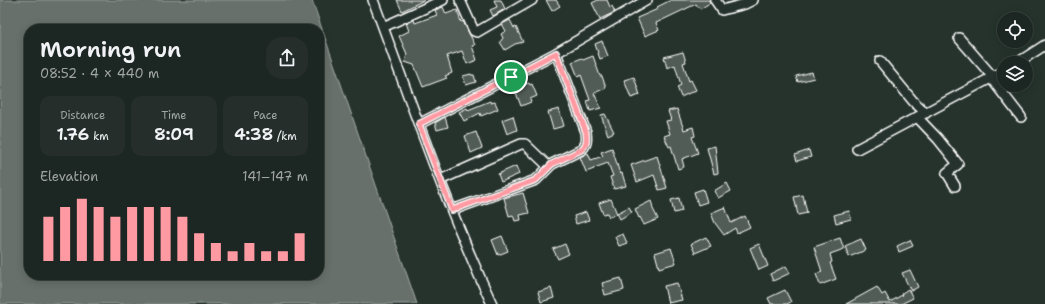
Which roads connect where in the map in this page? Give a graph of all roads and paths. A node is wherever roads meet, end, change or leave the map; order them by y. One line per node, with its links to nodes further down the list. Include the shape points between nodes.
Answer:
1 (373, 0): 8 (street)
2 (443, 0): 8 (street)
3 (460, 0): 4 (street, via 474,32)
4 (532, 0)
5 (647, 0): 11 (street)
6 (715, 0): 7 (street, via 722,10)
7 (753, 0)
8 (383, 27): 18 (street)
9 (959, 38): 15 (street)
10 (1045, 45): 12 (street)
11 (556, 53): 18 (street); 20 (street, via 586,132 587,142 581,150)
12 (1028, 56)
13 (880, 61): 16 (street)
14 (997, 75): 15 (street)
15 (992, 77): 16 (street); 17 (street)
16 (922, 115): 19 (street); 22 (street, via 958,164 947,174)
17 (1021, 117)
18 (419, 124): 21 (street)
19 (857, 149)
20 (549, 167): 21 (street, via 525,144 521,144); 23 (street, via 536,180)
21 (440, 180): 23 (street)
22 (955, 186)
23 (452, 210): 24 (street)
24 (492, 304)

